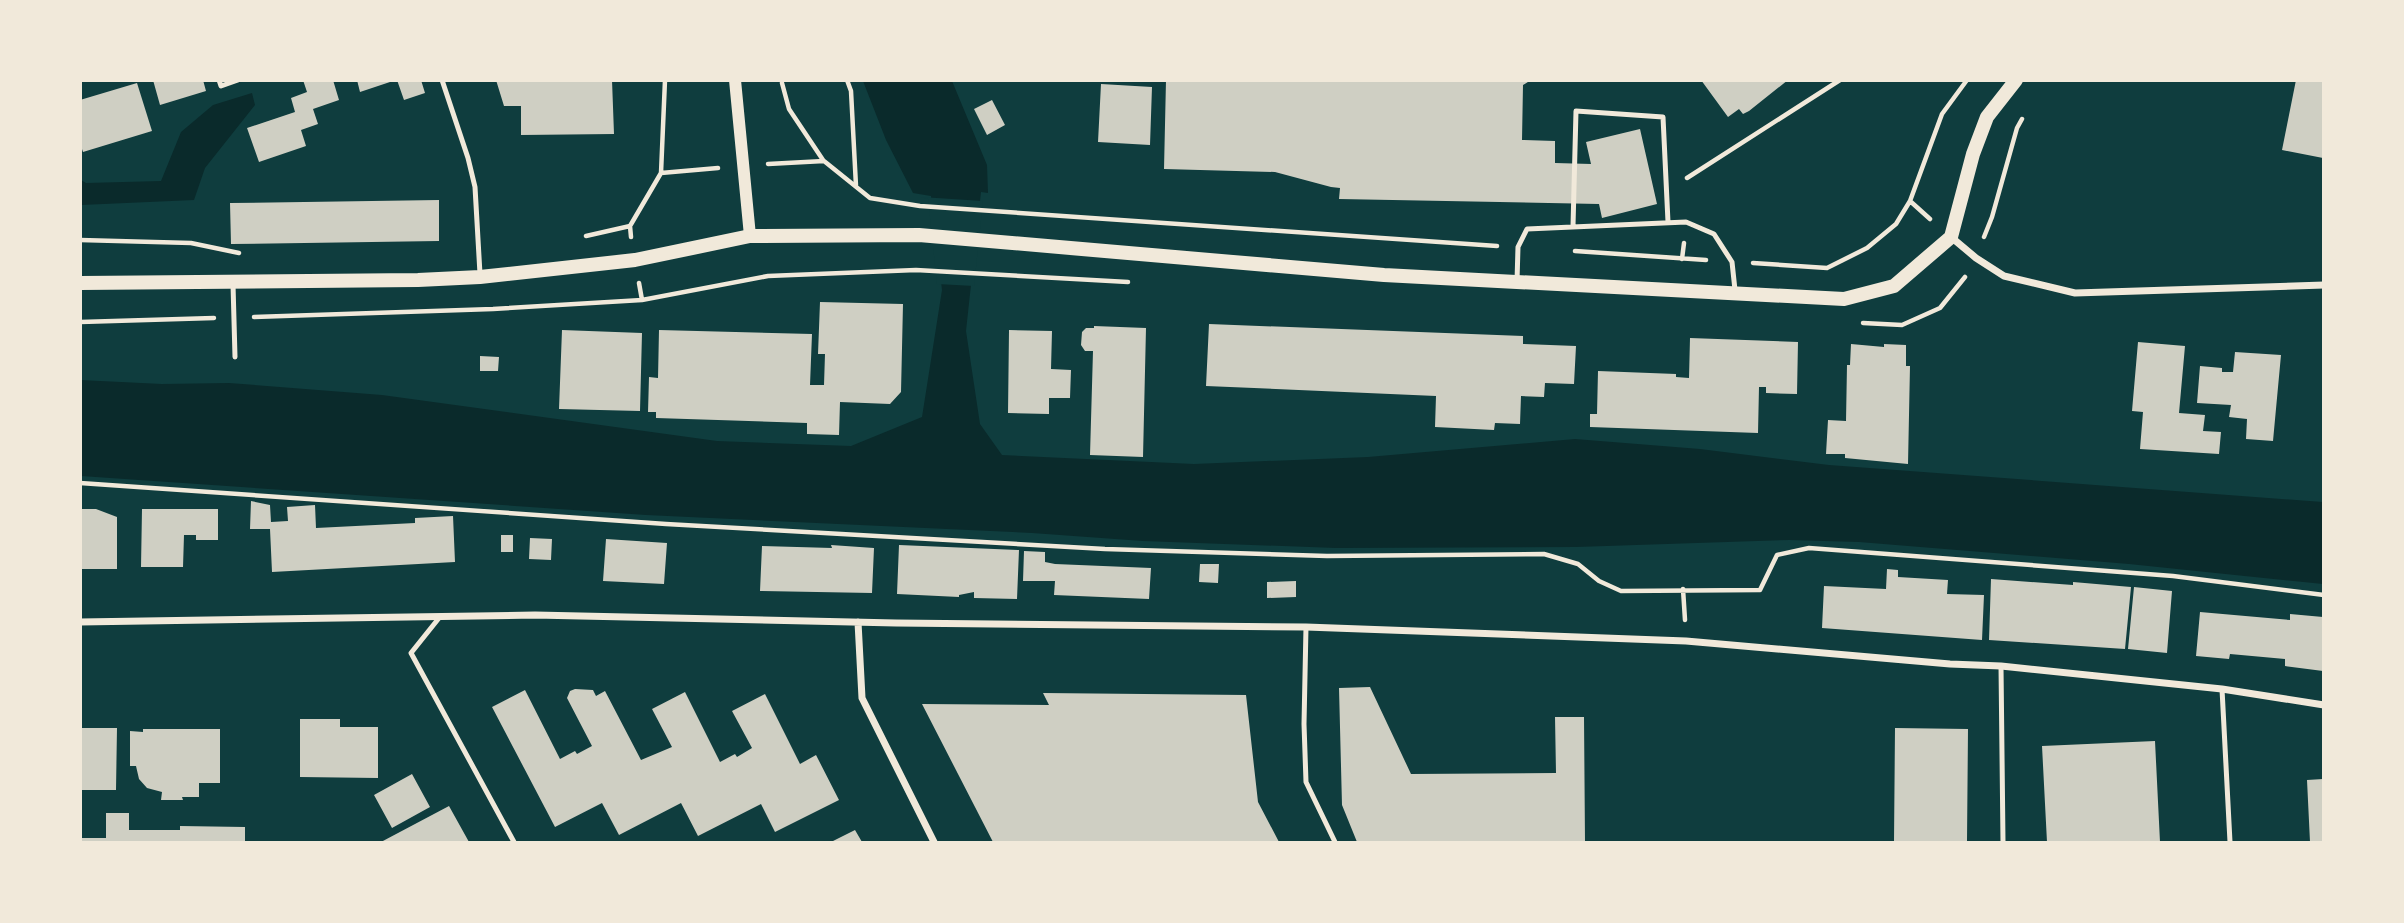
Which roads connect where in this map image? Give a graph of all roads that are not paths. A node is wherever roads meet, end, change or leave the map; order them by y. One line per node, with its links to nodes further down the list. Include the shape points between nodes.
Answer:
1 (219, 80): 2 (lane, via 221,86)
2 (238, 80)
3 (442, 80): 10 (lane, via 475,187)
4 (735, 80): 8 (street)
5 (2016, 80): 9 (main road, via 1987,117)
6 (1668, 222): 7 (lane); 7 (lane, via 1663,117 1576,111); 15 (lane, via 1686,222 1714,234 1732,262)
7 (1573, 226): 13 (lane, via 1527,229 1518,247)
8 (750, 236): 10 (main road, via 635,260); 13 (main road, via 919,235)
9 (1951, 237): 14 (street, via 2004,276 2075,293); 15 (main road, via 1894,286 1844,299)
10 (480, 277): 11 (main road)
11 (233, 282): 12 (main road); 16 (lane)
12 (80, 283)
13 (1517, 283): 15 (main road)
14 (2323, 285)
15 (1736, 293)
16 (235, 357)
17 (439, 618): 18 (street); 19 (street, via 535,615); 24 (lane, via 411,653)
18 (80, 622)
19 (858, 622): 20 (street); 25 (street, via 862,698)
20 (1306, 627): 21 (street, via 1686,641); 26 (lane, via 1306,782)
21 (2001, 666): 22 (street); 27 (lane)
22 (2222, 690): 23 (street); 28 (lane)
23 (2323, 705)
24 (514, 842)
25 (934, 842)
26 (1335, 842)
27 (2003, 842)
28 (2230, 842)

